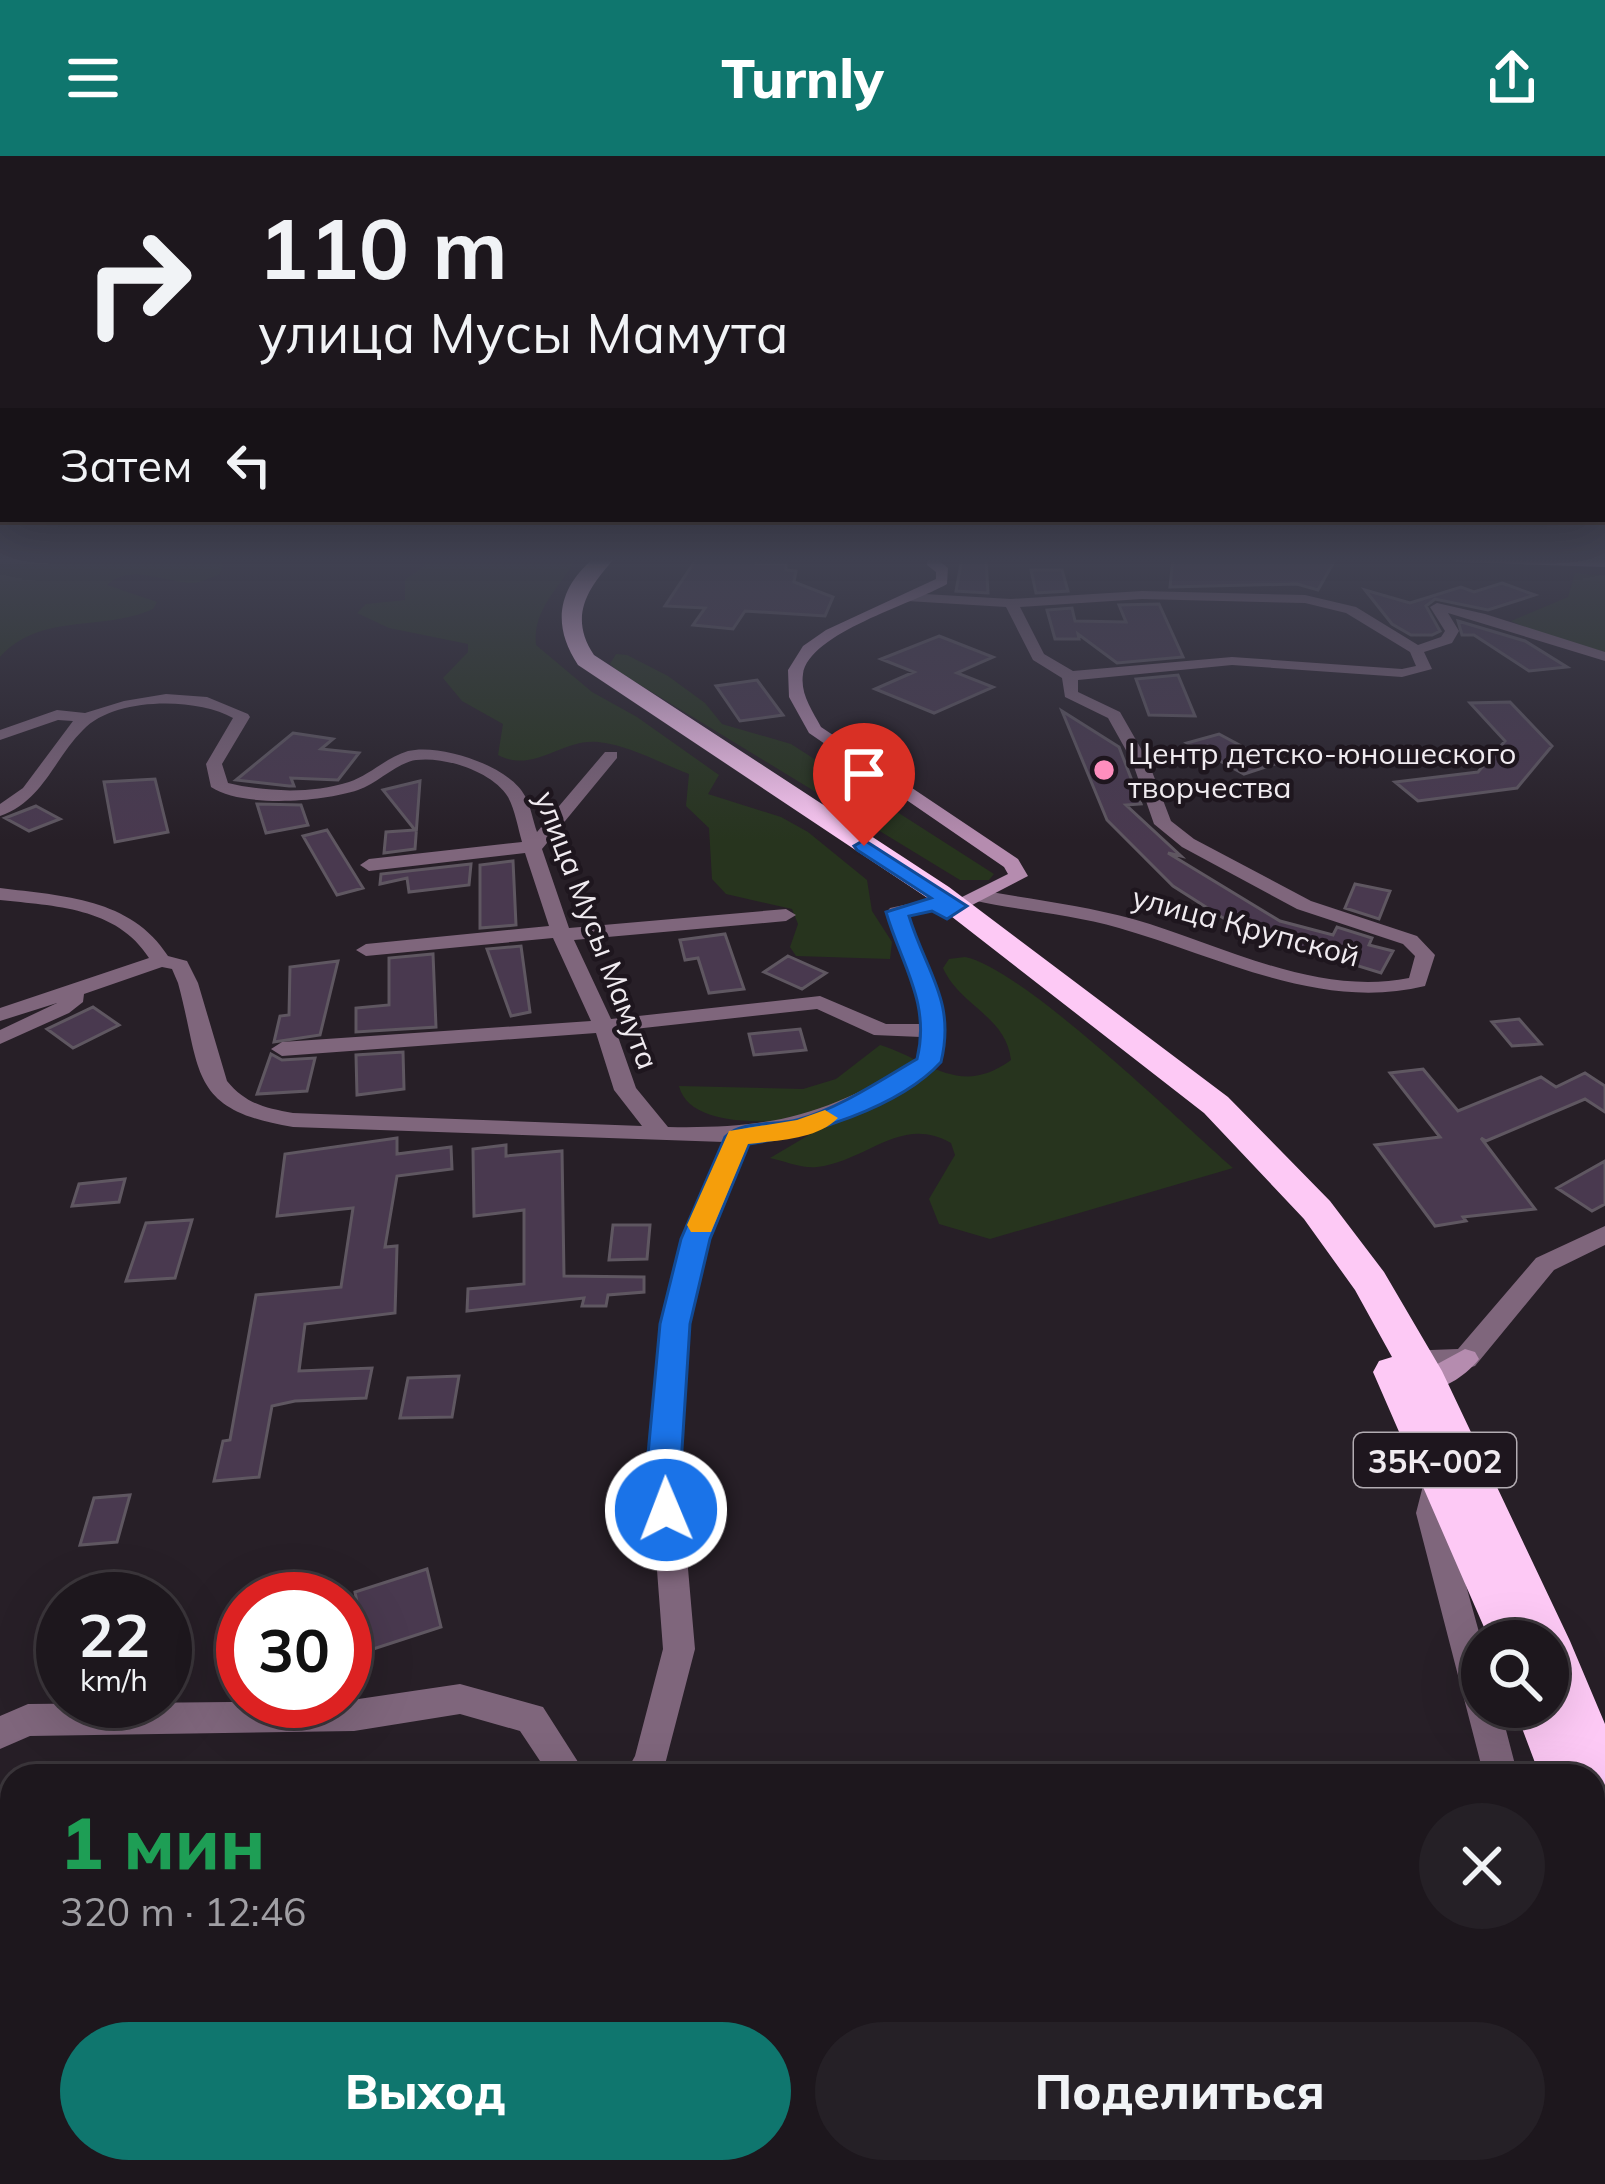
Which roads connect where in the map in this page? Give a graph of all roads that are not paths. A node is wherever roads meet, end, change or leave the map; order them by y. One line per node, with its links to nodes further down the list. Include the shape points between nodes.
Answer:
1 (564, 653): 14 (highway, via 589,678)
2 (580, 653): 14 (highway, 35К-002)
3 (807, 653): 14 (street, via 793,686 815,730 1019,876)
4 (1036, 653): 6 (street, улица Крупской)
5 (1417, 653): 6 (street, via 1425,669 1402,673 1232,661)
6 (1070, 676): 14 (street, улица Крупской, via 1070,694 1114,715 1163,824 1304,905 1410,940 1426,955 1425,970 1400,989 1344,987 1120,922)
7 (86, 718): 8 (street, via 57,715); 10 (street, via 45,778); 11 (street, улица Мусы Мамута, via 161,701 224,703 242,717 214,764 220,787 253,794 354,786 412,755 471,765 493,772 516,795)
8 (0, 735)
9 (611, 755): 11 (street)
10 (0, 811)
11 (535, 846): 12 (street); 16 (street, улица Мусы Мамута)
12 (369, 866)
13 (0, 894): 18 (street, via 117,916 153,942)
14 (955, 905): 22 (street, via 897,912 929,988); 28 (highway, 35К-002, via 1216,1105); 29 (highway, 35К-002, via 1178,1089 1279,1190 1349,1282)
15 (786, 915): 16 (street)
16 (561, 933): 17 (street); 21 (street, улица Мусы Мамута)
17 (366, 950)
18 (161, 961): 19 (street); 25 (street, via 180,964 208,1063 226,1097 248,1112)
19 (96, 980): 20 (street); 23 (street, via 62,1009)
20 (0, 1015)
21 (604, 1026): 22 (street, via 820,1002 882,1030); 24 (street); 25 (street, улица Мусы Мамута, via 625,1090)
22 (936, 1031): 26 (street, via 928,1062 864,1101 803,1127)
23 (0, 1038)
24 (282, 1049)
25 (661, 1134): 26 (street)
26 (738, 1137): 36 (street, via 695,1239 675,1324 664,1465 679,1649)
27 (1605, 1235): 28 (street, via 1545,1264)
28 (1446, 1362): 31 (highway, 35К-002)
29 (1439, 1470): 30 (highway, 35К-002); 37 (street, via 1431,1513)
30 (1505, 1620)
31 (1538, 1620)
32 (1569, 1698): 39 (highway, 35К-002)
33 (1547, 1728): 38 (highway)
34 (0, 1733): 35 (street, via 28,1720 354,1715 460,1699 531,1718)
35 (562, 1764)
36 (650, 1764)
37 (1498, 1764)
38 (1560, 1764)
39 (1596, 1764)

